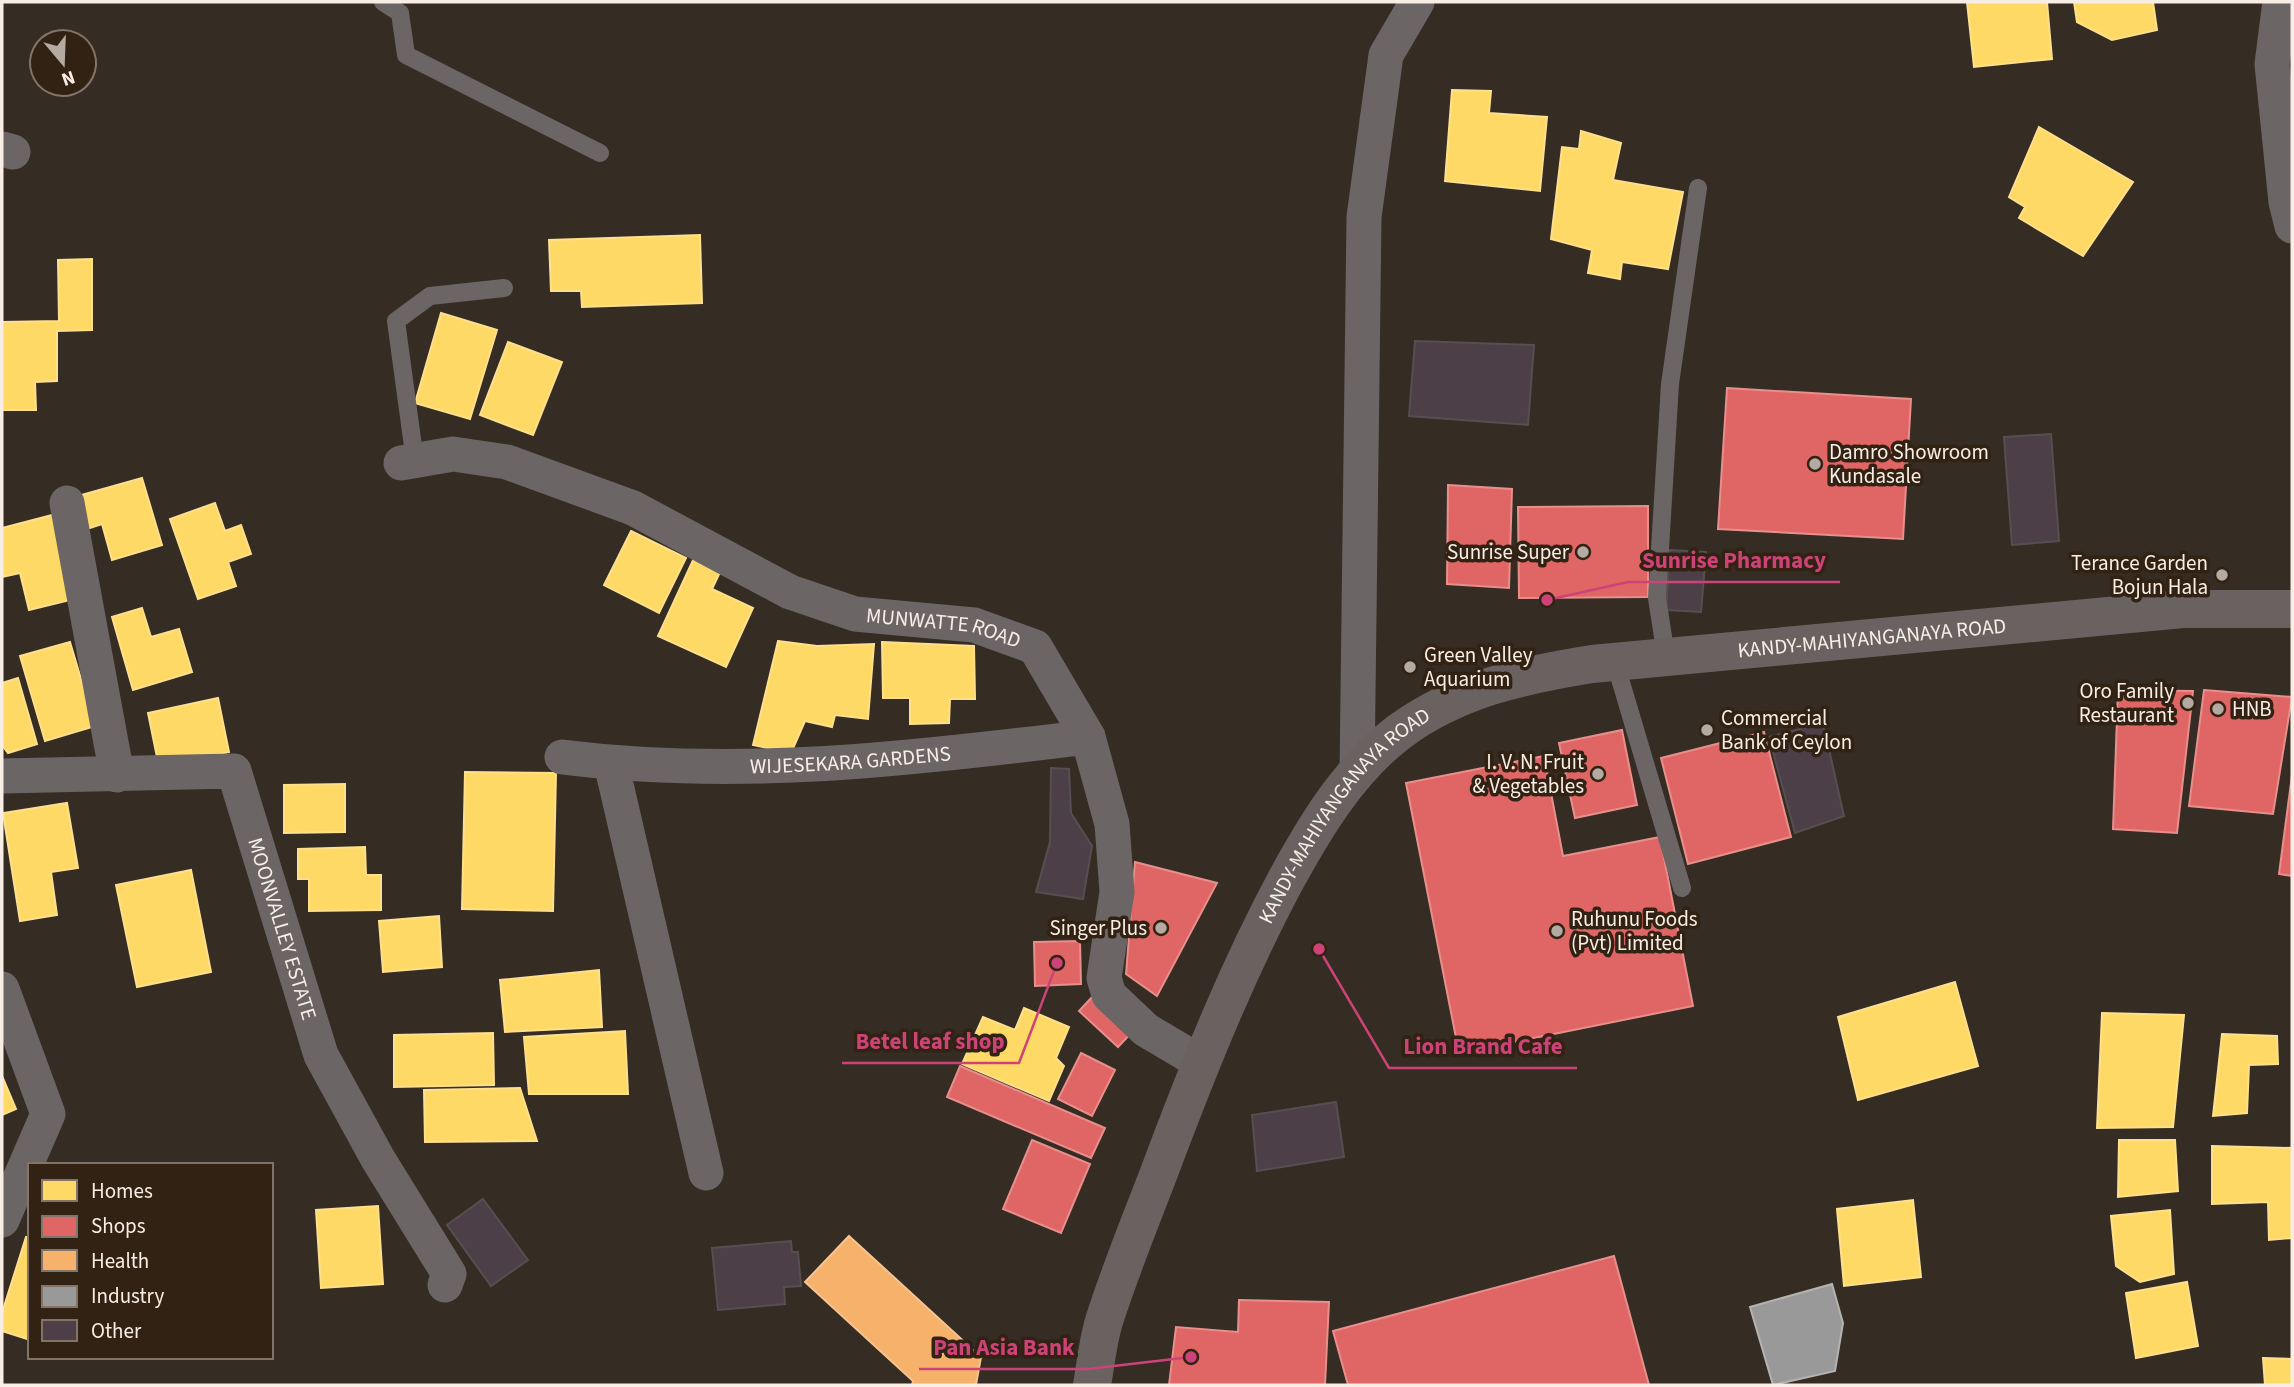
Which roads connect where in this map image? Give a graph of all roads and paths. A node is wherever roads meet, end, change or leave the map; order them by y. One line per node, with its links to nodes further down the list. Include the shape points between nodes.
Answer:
1 (383, 2): 4 (lane, via 400,13 405,55)
2 (1417, 2): 16 (street, via 1386,55 1364,217)
3 (2280, 2): 6 (street, via 2272,64)
4 (600, 153)
5 (1698, 188): 11 (lane, via 1670,384 1657,598)
6 (2292, 226)
7 (504, 288): 8 (lane, via 430,296 396,321)
8 (408, 462): 13 (street, MUNWATTE ROAD, via 453,454 507,462 633,508 790,592 855,614 974,625 1035,647)
9 (67, 503): 17 (street)
10 (2292, 608): 11 (highway, KANDY-MAHIYANGANAYA ROAD, via 2183,609)
11 (1666, 656): 12 (highway, KANDY-MAHIYANGANAYA ROAD)
12 (1615, 662): 16 (highway, KANDY-MAHIYANGANAYA ROAD, via 1528,674 1445,704 1398,733); 19 (lane)
13 (1088, 737): 15 (street, WIJESEKARA GARDENS, via 939,756 790,767); 21 (street, MUNWATTE ROAD, via 1112,824 1117,892 1104,978 1109,995 1146,1030)
14 (562, 757): 15 (street, WIJESEKARA GARDENS)
15 (611, 763): 22 (street)
16 (1357, 774): 21 (highway, KANDY-MAHIYANGANAYA ROAD, via 1319,820 1252,942)
17 (117, 775): 18 (street, MOONVALLEY ESTATE); 24 (street, MOONVALLEY ESTATE, via 234,771 321,1055 449,1274)
18 (2, 776)
19 (1682, 888)
20 (2, 989): 23 (street, via 48,1114)
21 (1200, 1062): 25 (highway, KANDY-MAHIYANGANAYA ROAD, via 1104,1320)
22 (706, 1173)
23 (2, 1220)
24 (445, 1285)
25 (1092, 1385)

